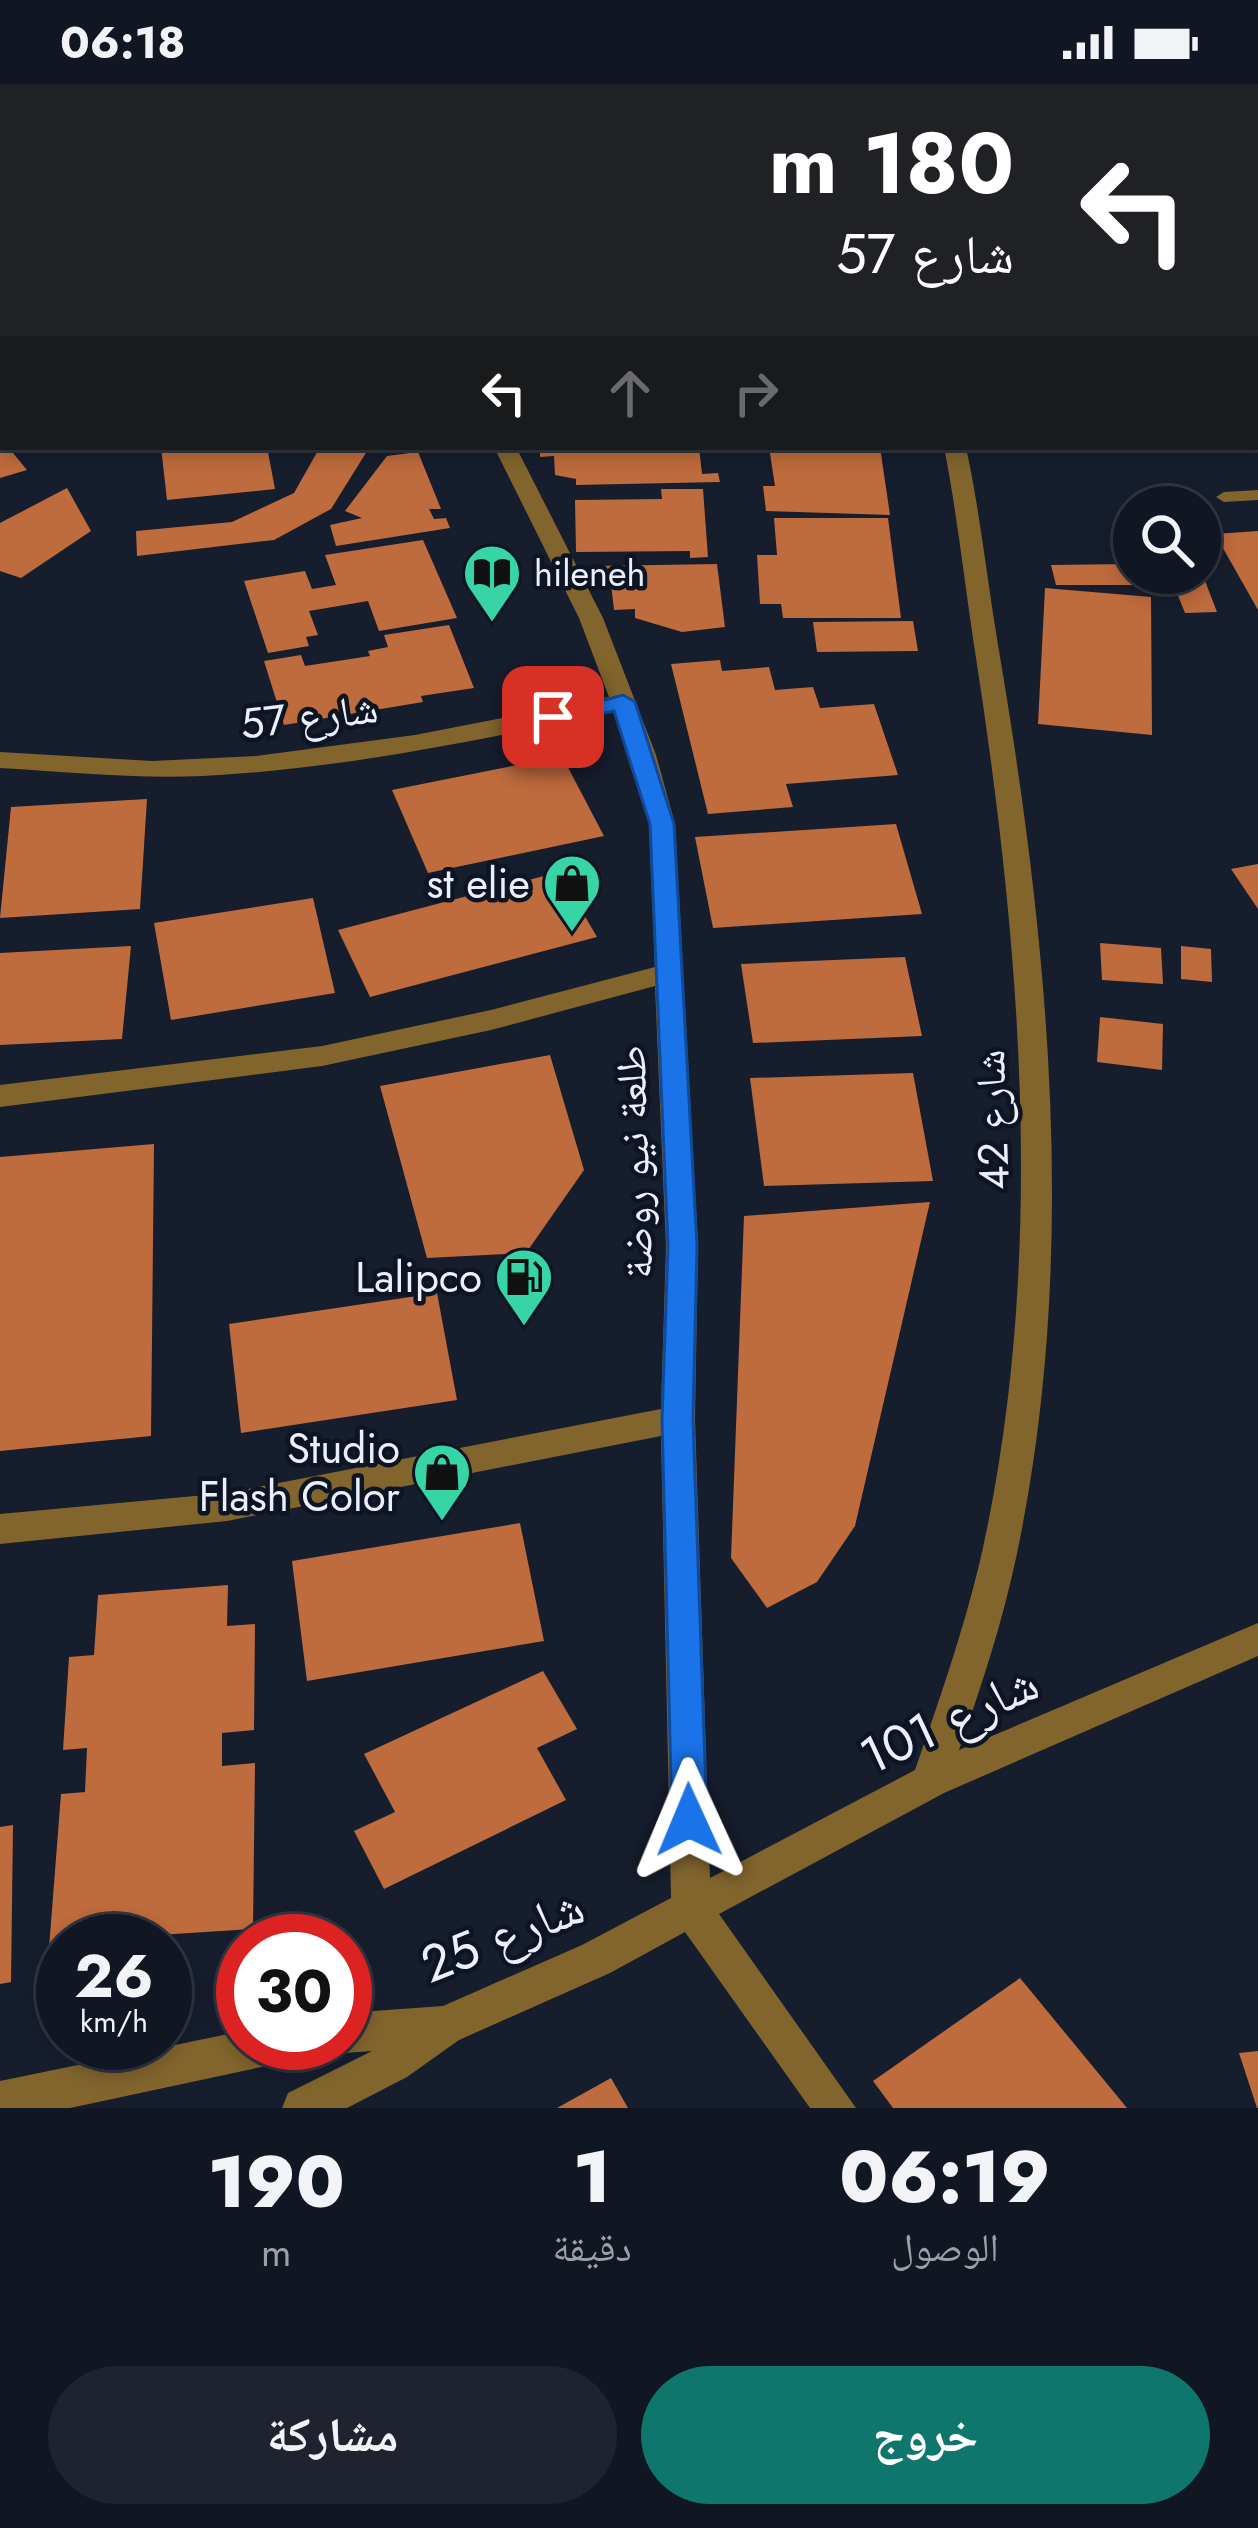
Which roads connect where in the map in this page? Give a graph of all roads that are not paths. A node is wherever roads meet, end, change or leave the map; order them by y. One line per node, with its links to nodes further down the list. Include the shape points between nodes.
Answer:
1 (507, 450): 5 (street, طلعة نيو روضة, via 591,618)
2 (956, 450): 12 (street, شارع 42, via 1016,823 1038,1212 1004,1532)
3 (1224, 496): 4 (lane)
4 (1258, 496)
5 (623, 702): 6 (street, شارع 57, via 270,762 200,768); 7 (street, طلعة نيو روضة, via 662,824)
6 (0, 760)
7 (669, 973): 8 (street, via 322,1056); 9 (street, طلعة نيو روضة, via 682,1246)
8 (0, 1096)
9 (678, 1419): 10 (street, via 227,1507); 13 (street, طلعة نيو روضة)
10 (0, 1529)
11 (1258, 1639): 12 (street, شارع 101)
12 (930, 1781): 13 (street, شارع 101)
13 (692, 1908): 14 (street, شارع 25); 19 (street)
14 (444, 2026): 15 (street, شارع 25); 18 (street)
15 (372, 2031)
16 (216, 2056): 17 (street)
17 (0, 2102)
18 (303, 2108)
19 (835, 2108)

